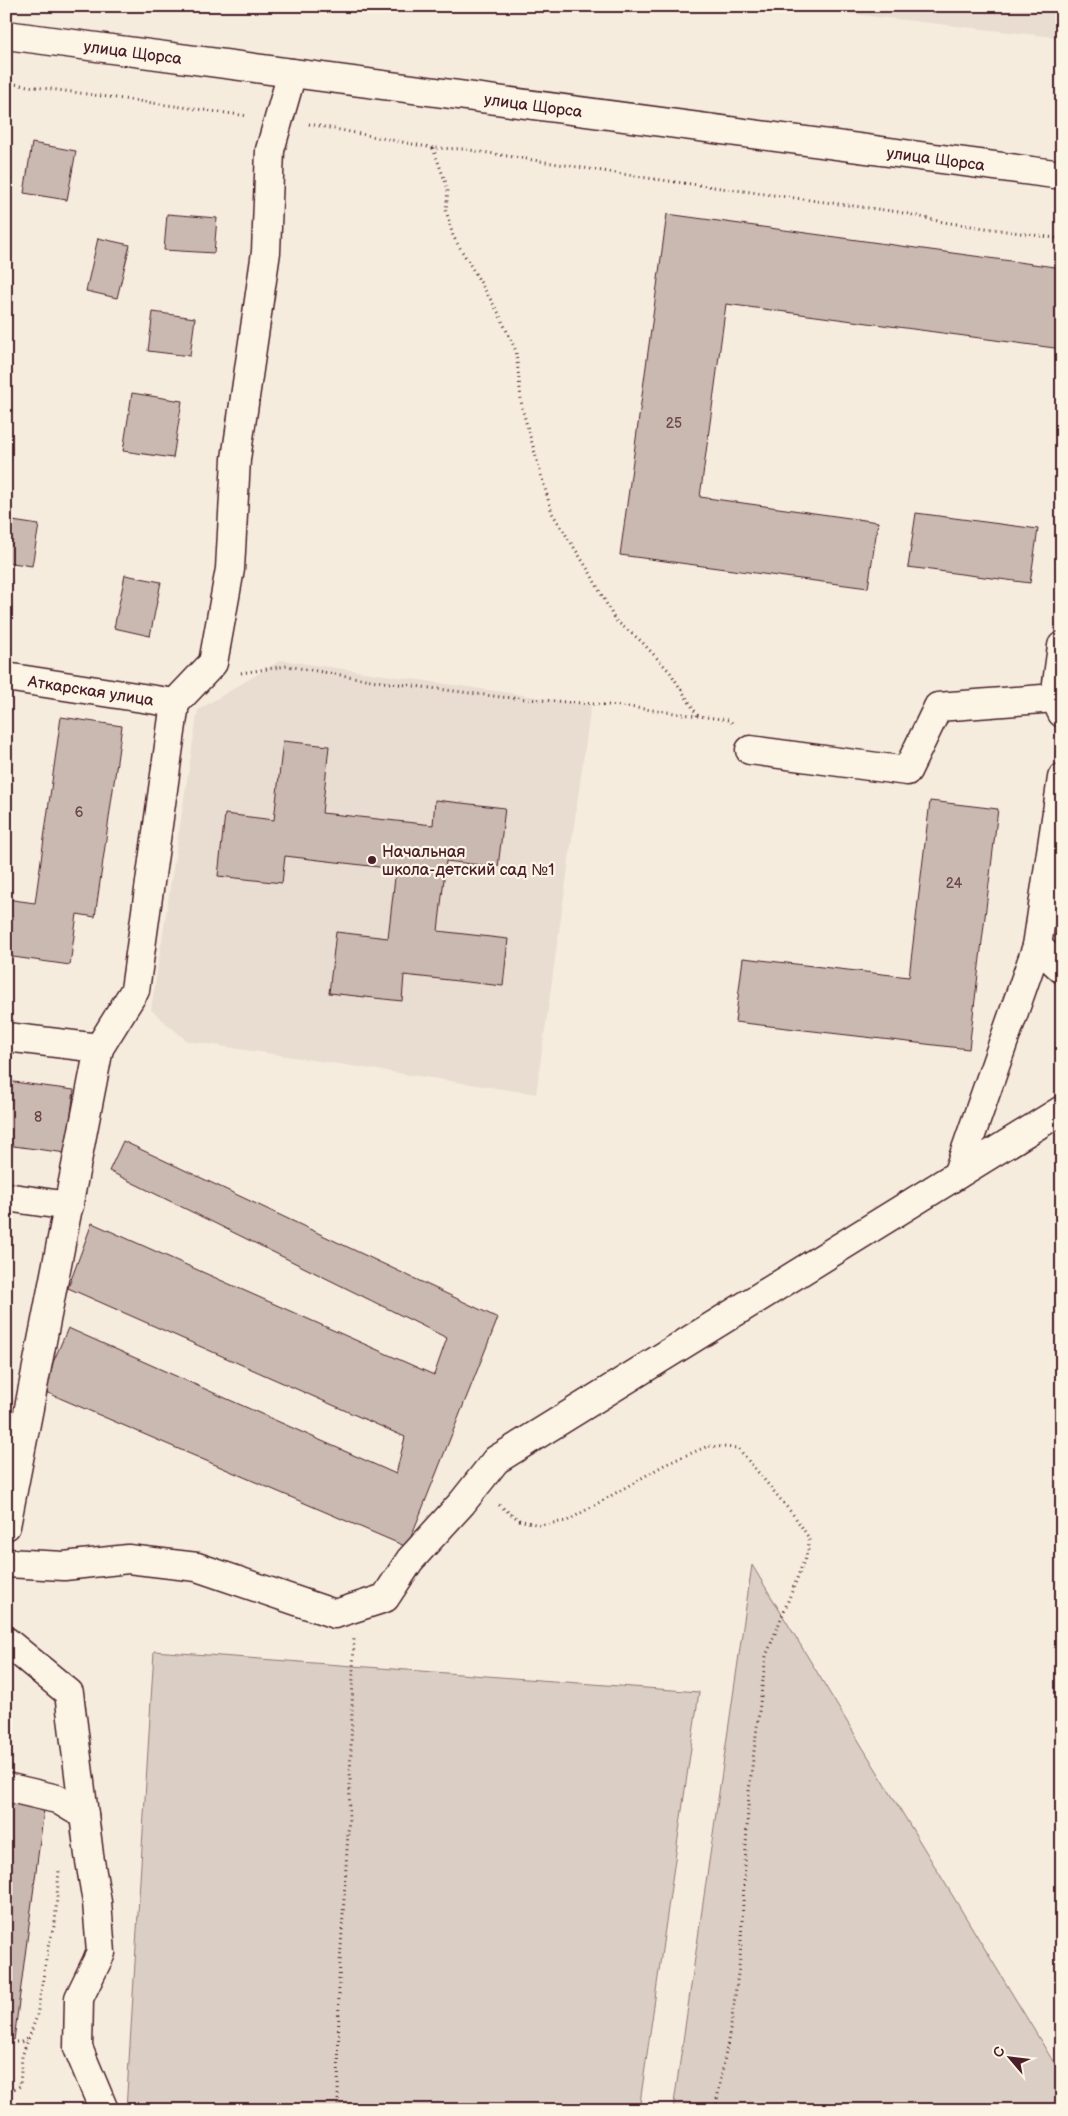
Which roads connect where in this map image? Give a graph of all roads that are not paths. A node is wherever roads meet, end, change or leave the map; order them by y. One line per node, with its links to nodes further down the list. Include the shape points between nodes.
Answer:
1 (6, 35): 2 (street, улица Щорса)
2 (292, 73): 3 (street, улица Щорса); 6 (street, via 270,150 266,252 236,459 230,569 212,662)
3 (1062, 175)
4 (1062, 646): 7 (street)
5 (6, 677): 6 (street, Аткарская улица)
6 (175, 703): 13 (street, via 135,990)
7 (1058, 706): 8 (street, via 938,707 906,771)
8 (750, 750)
9 (1062, 778): 10 (street)
10 (1037, 946): 11 (street); 15 (street)
11 (1062, 969)
12 (6, 1037): 13 (street)
13 (99, 1048): 17 (street)
14 (1062, 1110): 15 (street)
15 (957, 1175): 19 (street, via 496,1460 410,1560 384,1598 334,1614 197,1568 128,1559 64,1566)
16 (6, 1197): 17 (street)
17 (69, 1206): 18 (street)
18 (6, 1526)
19 (6, 1563)
20 (6, 1641): 22 (street, via 69,1693)
21 (6, 1787): 22 (street, via 57,1799)
22 (84, 1815): 23 (street, via 101,1953 79,1998 78,2048)
23 (104, 2110)

